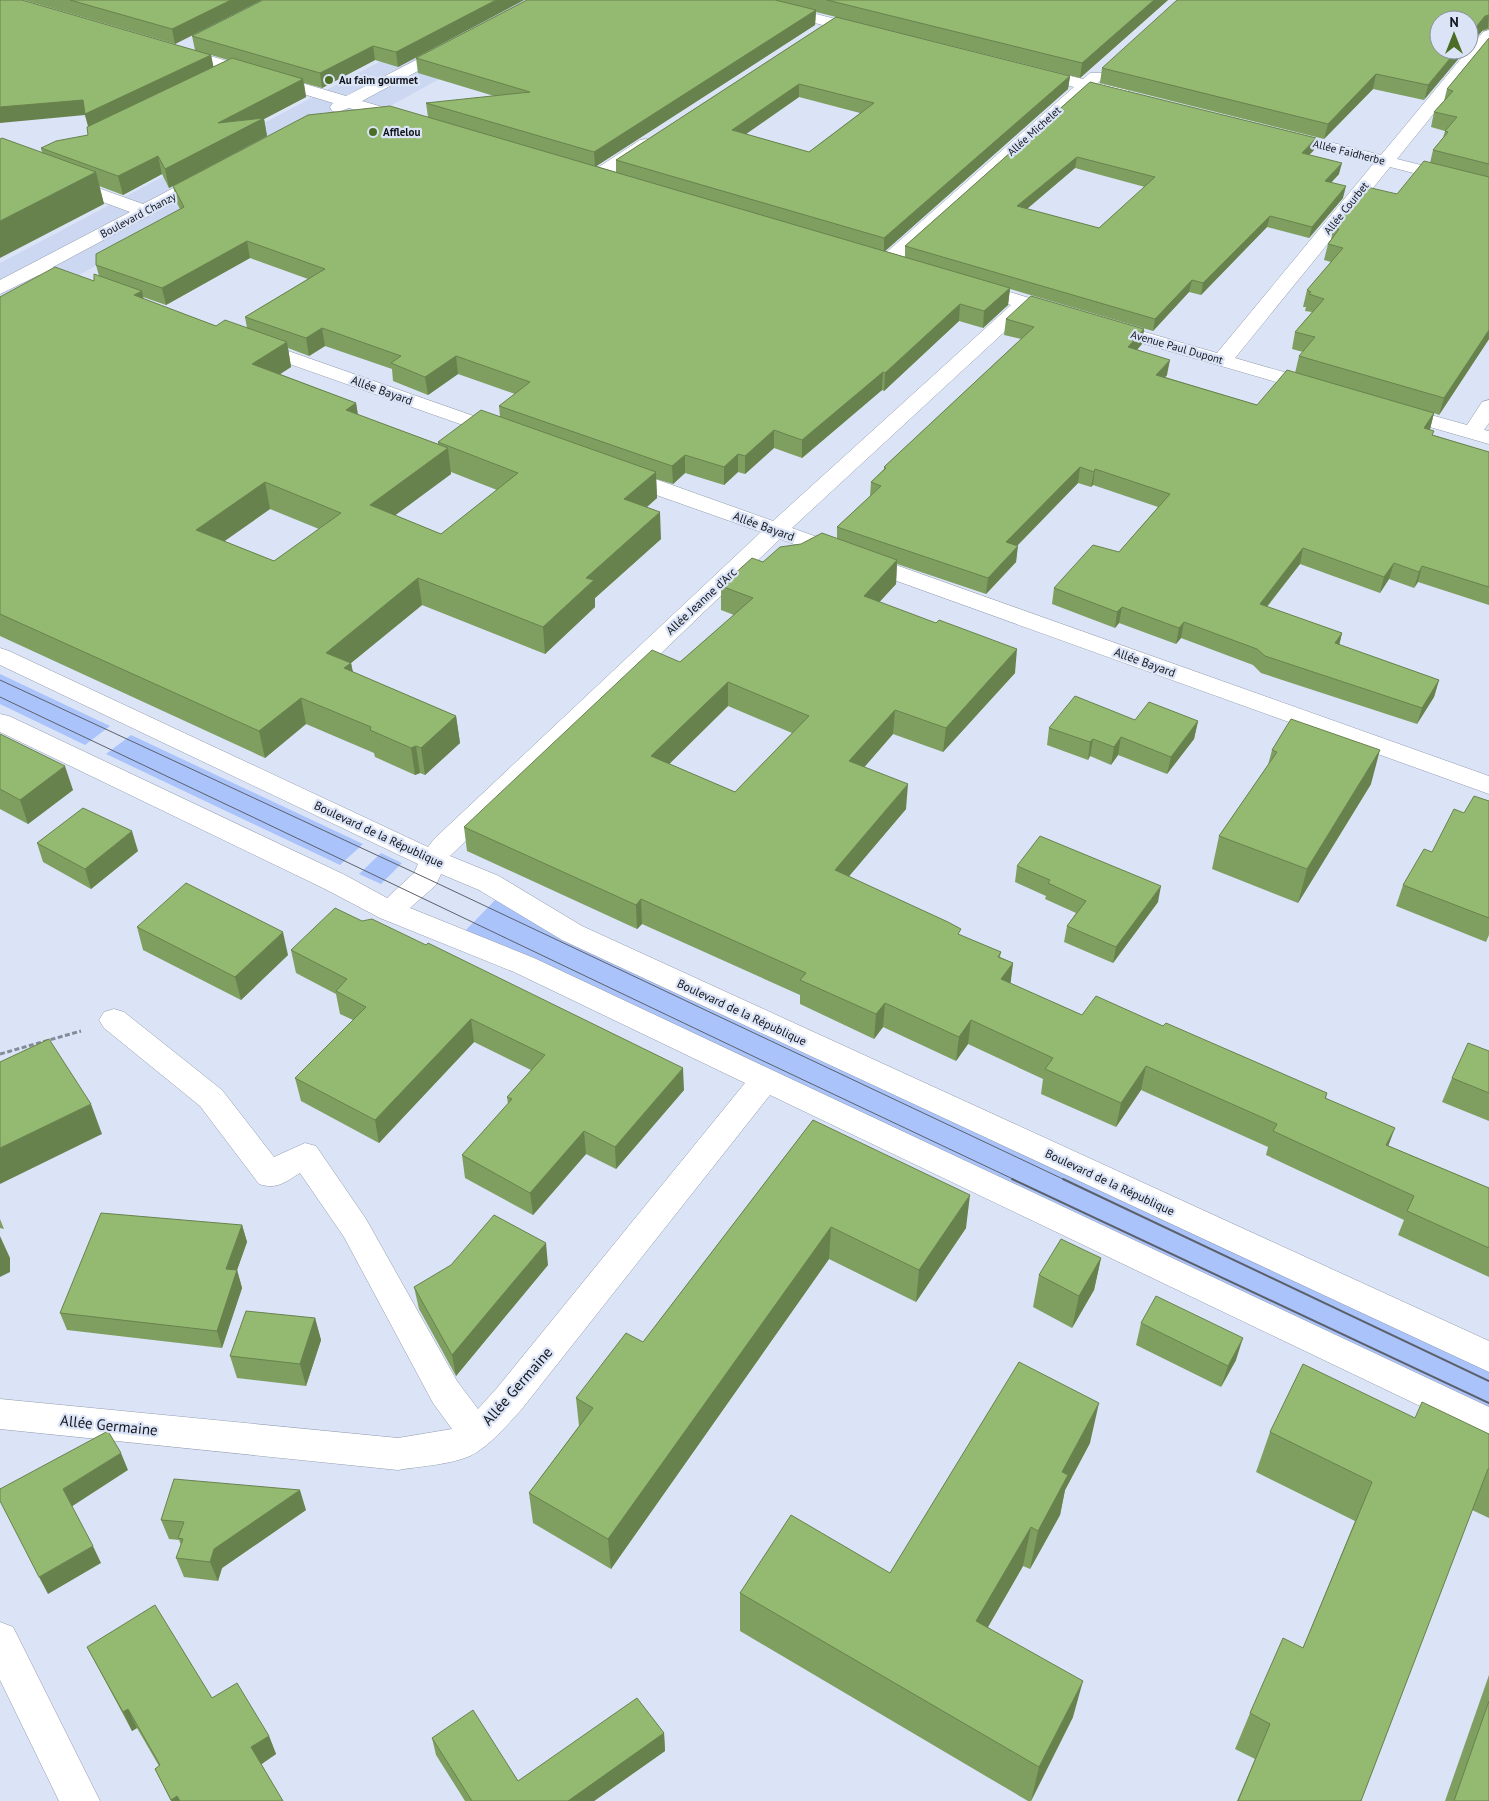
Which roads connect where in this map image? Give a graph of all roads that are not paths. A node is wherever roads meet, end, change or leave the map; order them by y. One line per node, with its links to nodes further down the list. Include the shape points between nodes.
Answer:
1 (743, 0): 2 (street)
2 (832, 23): 3 (street); 4 (street)
3 (816, 34)
4 (879, 35)
5 (1489, 35): 23 (street, Allée Courbet)
6 (470, 37): 16 (street)
7 (199, 40): 9 (street)
8 (163, 47): 9 (street)
9 (178, 51): 11 (street)
10 (1109, 64): 14 (street, Allée Michelet)
11 (235, 68): 13 (street); 16 (street)
12 (1022, 69): 14 (street)
13 (212, 79)
14 (1086, 85): 15 (street); 31 (street, Allée Michelet, via 897,263)
15 (1133, 97)
16 (347, 102): 17 (street); 18 (street)
17 (321, 116)
18 (421, 124)
19 (1258, 129): 23 (street, Allée Faidherbe)
20 (661, 134): 27 (street)
21 (0, 158): 24 (street)
22 (45, 159): 24 (street)
23 (1384, 161): 29 (street, Allée Faidherbe); 38 (street, Allée Courbet)
24 (27, 167): 30 (street)
25 (224, 168): 30 (street, Boulevard Chanzy)
26 (579, 171): 27 (street)
27 (597, 176): 28 (street)
28 (616, 182)
29 (1489, 187)
30 (145, 211): 32 (street, Boulevard Chanzy)
31 (869, 255)
32 (38, 268): 34 (street, Boulevard Chanzy); 35 (street)
33 (952, 280): 36 (street, Avenue Paul Dupont)
34 (0, 288)
35 (104, 291)
36 (1024, 303): 38 (street, Avenue Paul Dupont); 45 (street, Allée Jeanne d'Arc)
37 (235, 338): 43 (street, Allée Bayard)
38 (1222, 360): 39 (street, Avenue Paul Dupont)
39 (1333, 392)
40 (1380, 406): 42 (street)
41 (1489, 406): 42 (street)
42 (1480, 436)
43 (528, 442)
44 (603, 468): 45 (street, Allée Bayard)
45 (776, 530): 48 (street, Allée Bayard); 49 (street, Allée Jeanne d'Arc, via 442,846)
46 (0, 656): 49 (street, Boulevard de la République)
47 (0, 722): 50 (street)
48 (1489, 785)
49 (433, 860): 50 (street, Allée Jeanne d'Arc, via 426,878); 53 (street, Boulevard de la République, via 489,883 572,933)
50 (390, 911): 52 (street, via 524,965)
51 (114, 1020): 56 (street, via 210,1098 270,1175 305,1155 355,1228 445,1392)
52 (765, 1080): 55 (street); 56 (street, Allée Germaine, via 509,1399)
53 (1489, 1358)
54 (0, 1414): 56 (street, Allée Germaine, via 398,1454 459,1444)
55 (1489, 1424)
56 (475, 1433)
57 (0, 1640): 58 (street)
58 (80, 1801)

